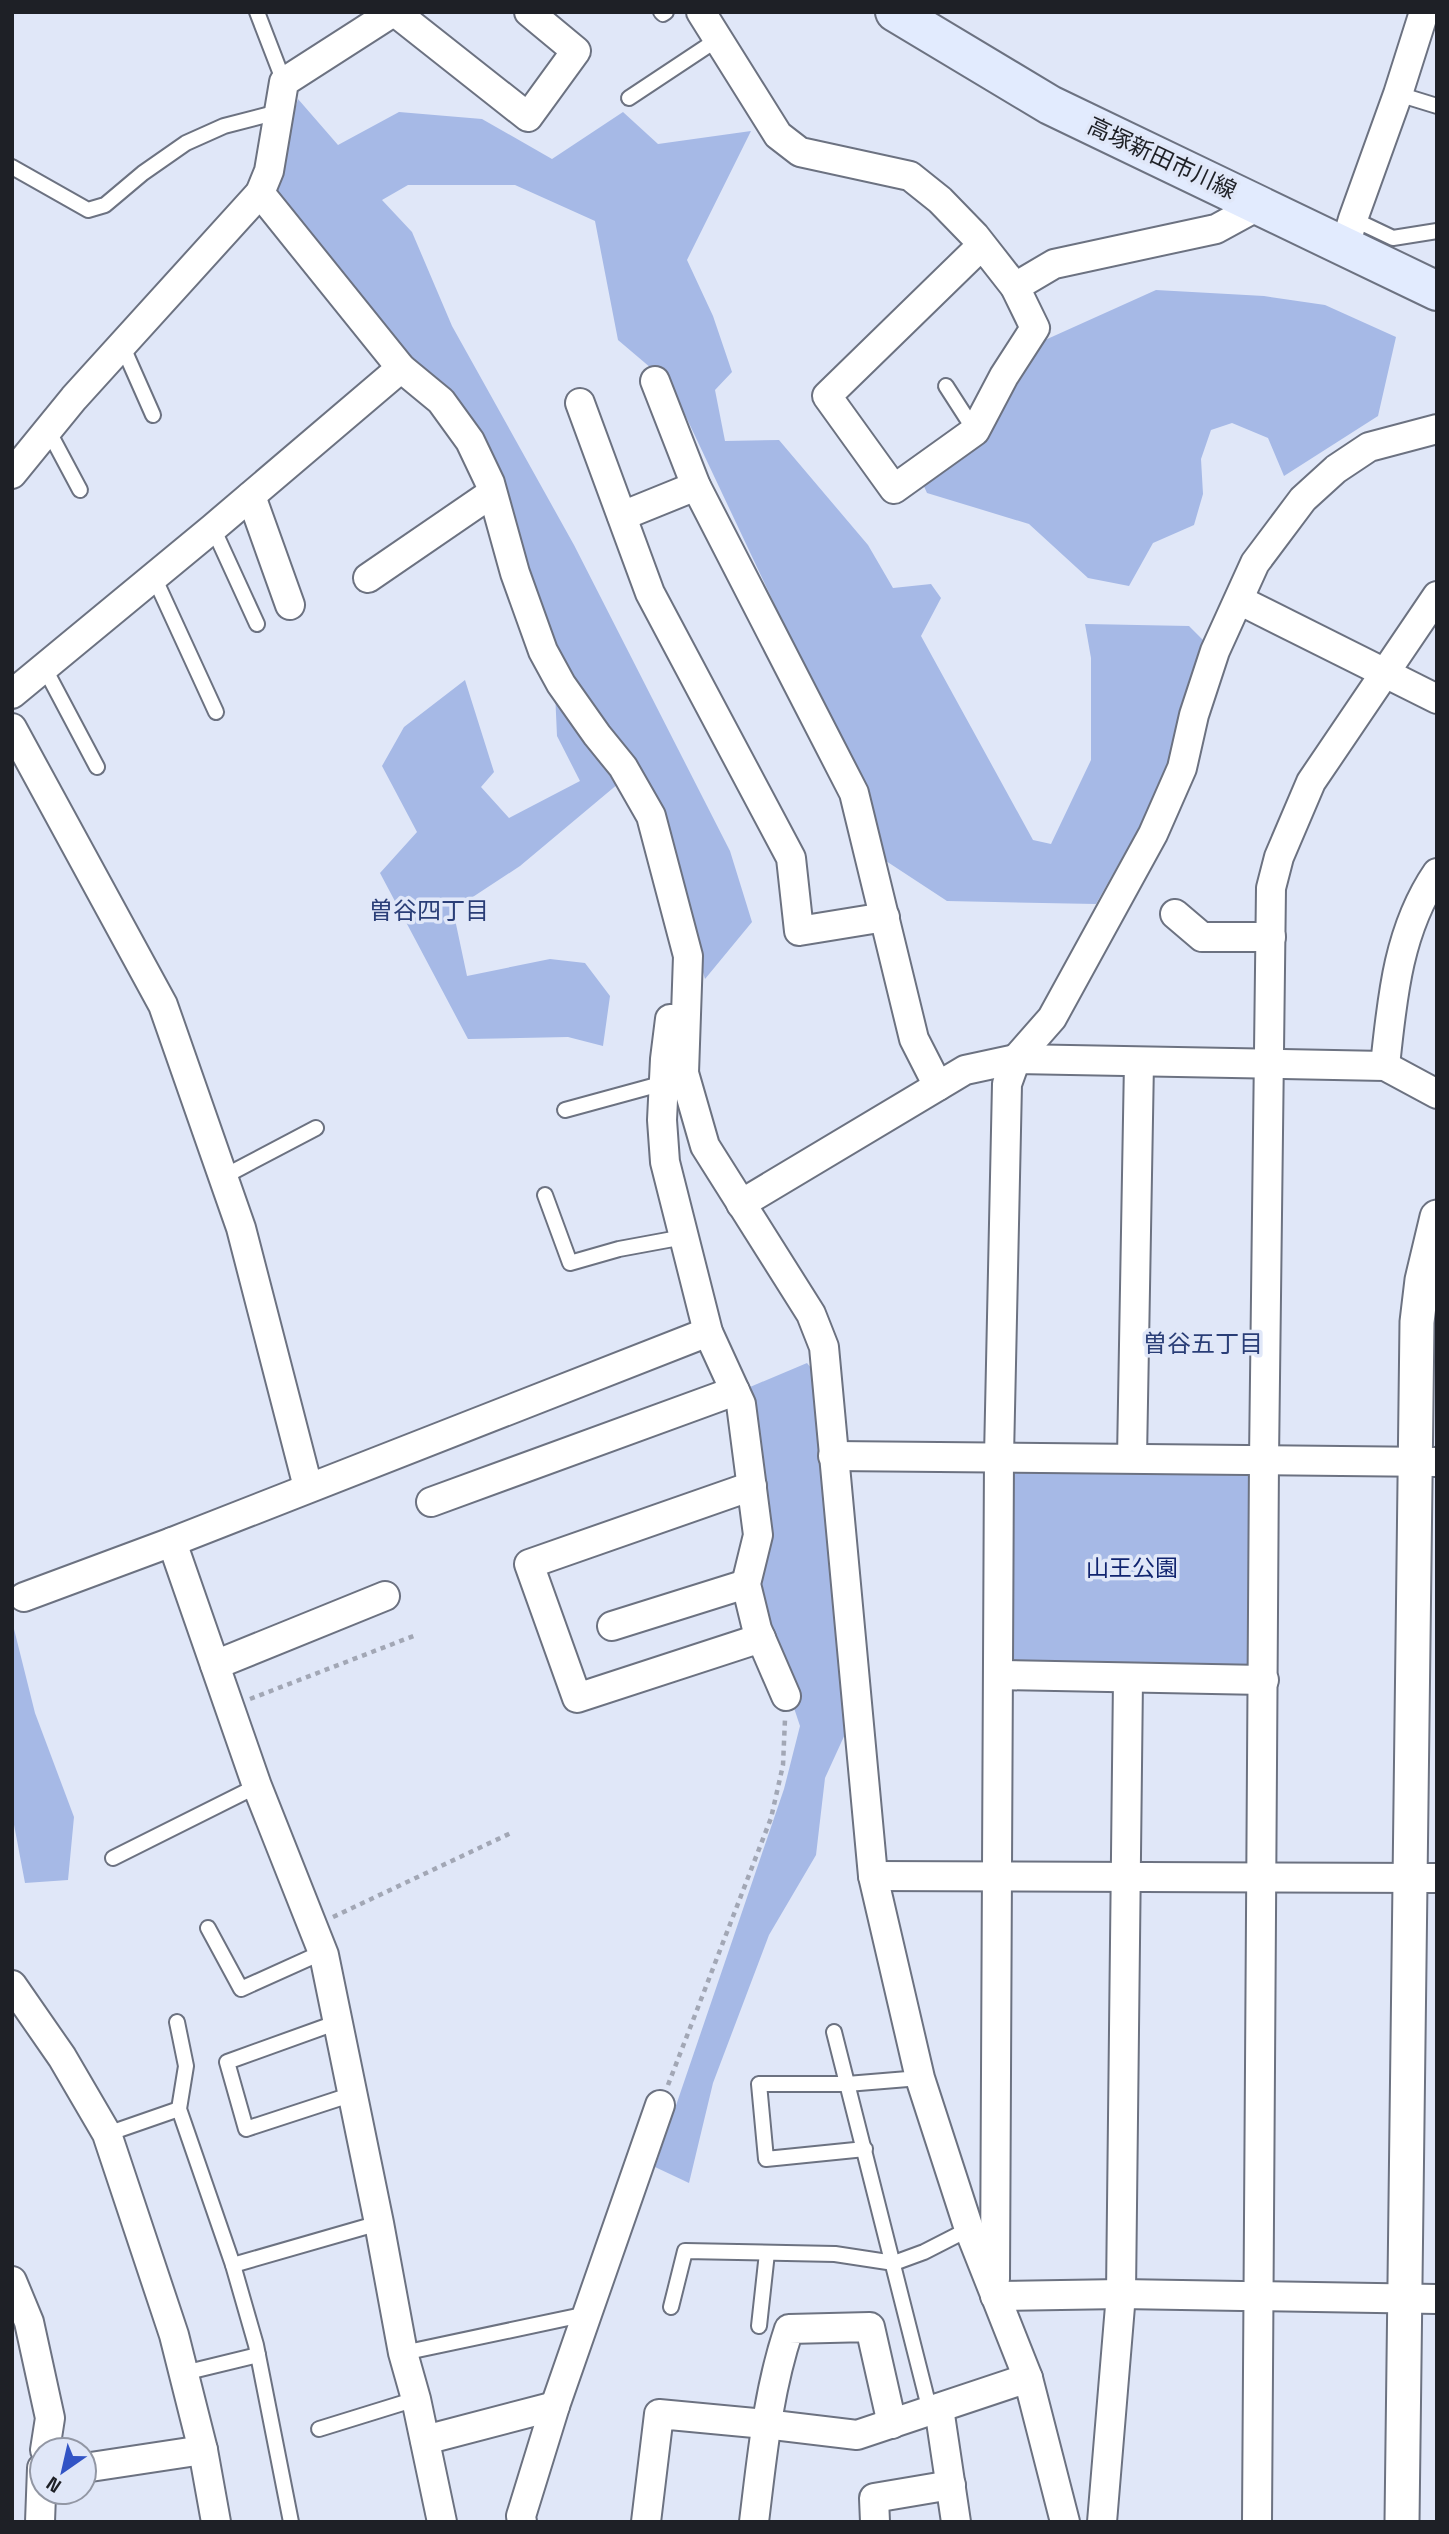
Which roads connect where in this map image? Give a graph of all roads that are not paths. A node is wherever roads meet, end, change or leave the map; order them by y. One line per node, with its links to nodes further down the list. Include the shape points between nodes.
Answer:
1 (257, 12): 8 (lane)
2 (394, 12): 3 (street, via 528,117 576,51); 8 (street)
3 (529, 12)
4 (701, 12): 7 (street)
5 (1424, 12): 9 (street)
6 (916, 18): 15 (main road, 高塚新田市川線, via 1050,105)
7 (718, 39): 10 (lane); 18 (street, via 778,135 800,152 909,176)
8 (284, 82): 12 (street)
9 (1398, 94): 11 (lane); 17 (street)
10 (629, 97)
11 (1437, 106)
12 (278, 112): 13 (lane, via 224,126 186,143 105,205 88,210); 14 (street, via 269,171)
13 (12, 167)
14 (260, 193): 21 (street); 22 (street)
15 (1260, 205): 17 (main road, 高塚新田市川線); 19 (street, via 1216,229 1054,264)
16 (1437, 231): 17 (lane, via 1394,238)
17 (1349, 232): 20 (main road, 高塚新田市川線)
18 (982, 245): 19 (street); 29 (street, via 827,396 894,489)
19 (1015, 287): 29 (street, via 1035,328)
20 (1437, 290)
21 (122, 345): 26 (lane); 28 (street)
22 (401, 368): 33 (street, via 441,401 470,441); 34 (street)
23 (655, 381): 31 (street)
24 (946, 386): 29 (lane)
25 (580, 403): 35 (street)
26 (153, 415)
27 (1437, 429): 40 (street, via 1368,447 1336,469 1303,499 1255,562)
28 (48, 430): 30 (street); 32 (lane)
29 (975, 432)
30 (12, 474)
31 (696, 486): 35 (street); 53 (street, via 854,793)
32 (80, 490)
33 (492, 492): 38 (street); 55 (street, via 543,651 651,816)
34 (251, 496): 36 (street); 41 (street)
35 (622, 516): 53 (street, via 650,593 791,858 799,931)
36 (213, 528): 37 (street); 42 (lane)
37 (154, 576): 43 (street); 47 (lane)
38 (368, 578)
39 (1437, 596): 44 (street)
40 (1239, 600): 44 (street); 56 (street, via 1215,651 1182,768 1153,834 1052,1018)
41 (290, 605)
42 (257, 624)
43 (44, 667): 45 (street); 50 (lane)
44 (1384, 671): 46 (street); 54 (street, via 1311,782 1292,826 1271,887)
45 (12, 694)
46 (1437, 699)
47 (216, 712)
48 (12, 727): 49 (street)
49 (21, 765): 65 (street, via 163,1005)
50 (97, 767)
51 (1437, 873): 59 (street, via 1423,896 1399,961)
52 (1175, 914): 54 (street, via 1202,937)
53 (886, 917): 61 (street, via 914,1039)
54 (1271, 937): 58 (street)
55 (688, 956): 60 (street, via 671,1009); 67 (street, via 684,1073 705,1146)
56 (1016, 1059): 57 (street); 61 (street, via 965,1070); 73 (street, via 1007,1084)
57 (1139, 1062): 58 (street); 74 (street)
58 (1269, 1064): 59 (street); 75 (street)
59 (1385, 1066): 62 (street)
60 (664, 1083): 63 (lane); 69 (street, via 665,1162)
61 (938, 1086): 67 (street)
62 (1437, 1094)
63 (565, 1110)
64 (316, 1128): 65 (lane)
65 (223, 1177): 78 (street, via 241,1228)
66 (545, 1195): 69 (lane, via 570,1263)
67 (741, 1204): 72 (street, via 811,1314 824,1347)
68 (1437, 1217): 76 (street, via 1422,1280 1418,1322)
69 (684, 1237): 70 (street)
70 (708, 1332): 71 (street); 78 (street)
71 (735, 1391): 77 (street, via 741,1404); 79 (street)
72 (833, 1456): 73 (street); 93 (street)
73 (999, 1457): 74 (street); 87 (street)
74 (1132, 1458): 75 (street)
75 (1264, 1460): 76 (street); 89 (street)
76 (1426, 1462): 97 (street)
77 (752, 1486): 81 (street, via 758,1535); 85 (street, via 529,1564 577,1699)
78 (308, 1487): 80 (street)
79 (431, 1502)
80 (172, 1542): 83 (street); 86 (street)
81 (746, 1584): 84 (street); 85 (street)
82 (386, 1596): 86 (street)
83 (24, 1597)
84 (612, 1626)
85 (761, 1638): 90 (street)
86 (215, 1665): 91 (street)
87 (999, 1675): 88 (street); 94 (street)
88 (1128, 1679): 89 (street); 95 (street)
89 (1264, 1680): 96 (street)
90 (786, 1696)
91 (257, 1786): 92 (lane); 99 (street)
92 (113, 1858)
93 (873, 1876): 94 (street); 104 (street)
94 (998, 1877): 95 (street); 118 (street)
95 (1128, 1877): 96 (street); 117 (street)
96 (1263, 1878): 97 (street); 119 (street)
97 (1424, 1878): 120 (street)
98 (208, 1928): 99 (lane, via 241,1989)
99 (318, 1939): 102 (street)
100 (12, 1985): 109 (street)
101 (177, 2022): 108 (lane, via 186,2066)
102 (338, 2022): 106 (street); 106 (lane, via 227,2062 246,2129)
103 (834, 2032): 105 (lane)
104 (920, 2078): 105 (lane); 112 (street)
105 (847, 2084): 110 (lane); 110 (lane, via 759,2084 766,2159)
106 (353, 2094): 111 (street)
107 (660, 2105): 122 (street)
108 (179, 2109): 109 (lane); 115 (lane)
109 (107, 2134): 126 (street)
110 (865, 2149): 114 (lane)
111 (380, 2223): 115 (lane); 124 (street)
112 (969, 2229): 114 (lane); 118 (street)
113 (767, 2253): 114 (lane, via 835,2254); 121 (lane, via 685,2251); 123 (lane)
114 (894, 2263): 130 (lane)
115 (233, 2265): 125 (lane)
116 (12, 2281): 134 (street, via 29,2322 50,2418)
117 (1121, 2294): 118 (street); 119 (street); 148 (street)
118 (995, 2296): 127 (street)
119 (1258, 2298): 120 (street); 149 (street)
120 (1421, 2299): 150 (street)
121 (671, 2307)
122 (587, 2314): 124 (lane); 129 (street)
123 (759, 2326)
124 (403, 2353): 128 (street)
125 (258, 2355): 126 (lane); 140 (lane)
126 (184, 2373): 136 (street)
127 (1028, 2378): 130 (street); 147 (street)
128 (416, 2399): 133 (lane); 135 (street)
129 (555, 2406): 135 (street); 142 (street)
130 (935, 2409): 132 (street); 138 (street)
131 (765, 2424): 132 (street, via 857,2435); 132 (street, via 789,2329 870,2328); 143 (street, via 659,2414); 144 (street)
132 (891, 2424)
133 (319, 2429)
134 (47, 2436)
135 (425, 2440): 141 (street)
136 (203, 2450): 137 (street); 139 (street)
137 (98, 2466)
138 (951, 2485): 145 (street, via 874,2498); 146 (street)
139 (216, 2522)
140 (290, 2522)
141 (442, 2522)
142 (522, 2522)
143 (646, 2522)
144 (754, 2522)
145 (875, 2522)
146 (956, 2522)
147 (1065, 2522)
148 (1102, 2522)
149 (1257, 2522)
150 (1402, 2522)

